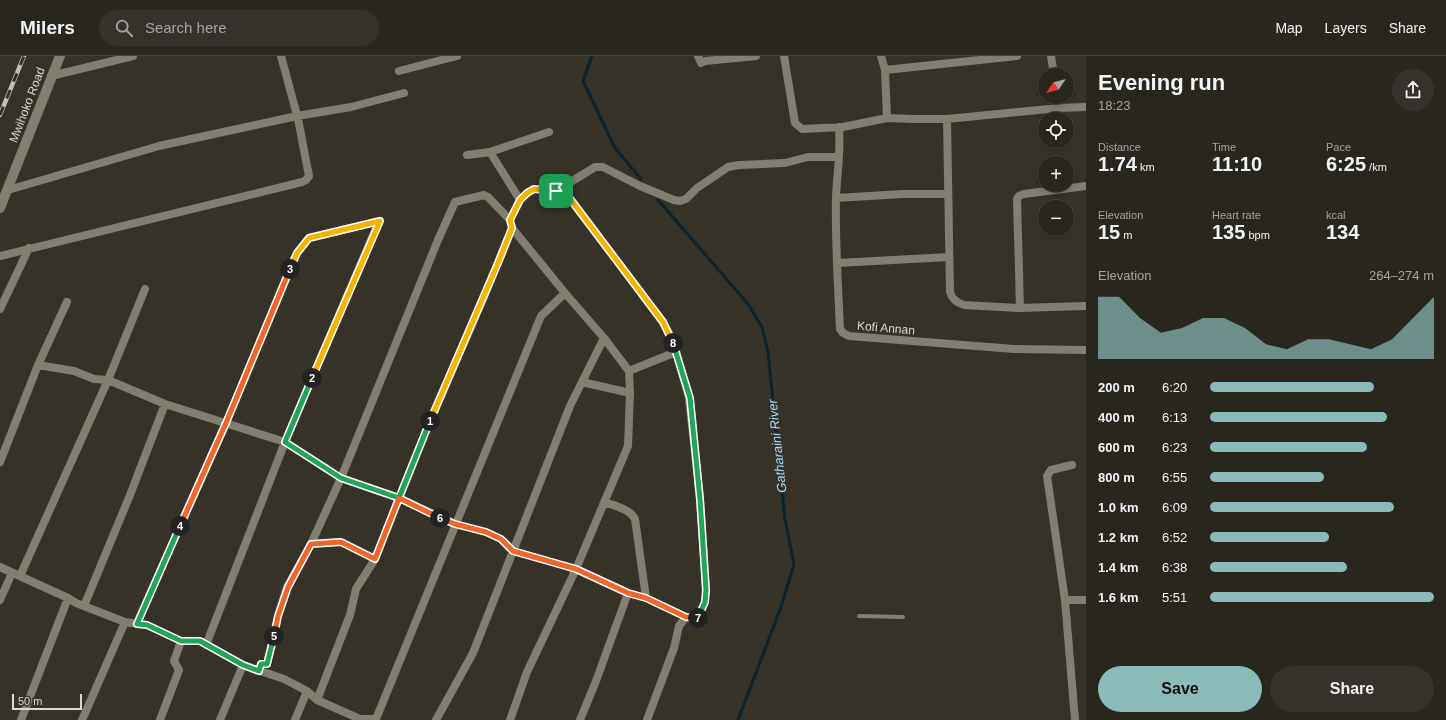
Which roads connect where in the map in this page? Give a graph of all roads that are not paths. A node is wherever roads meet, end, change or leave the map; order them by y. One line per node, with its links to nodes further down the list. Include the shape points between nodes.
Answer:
1 (60, 56): 14 (street, Mwihoko Road)
2 (133, 56): 14 (street)
3 (281, 56): 19 (street)
4 (457, 56): 13 (street)
5 (698, 56): 6 (street, via 701,63)
6 (756, 56)
7 (784, 56): 22 (street, via 795,123 802,129)
8 (881, 56): 12 (street)
9 (1017, 56): 12 (street)
10 (1052, 56): 11 (street)
11 (1053, 68)
12 (885, 70): 20 (street)
13 (399, 71)
14 (51, 76): 28 (street, Mwihoko Road)
15 (404, 93): 19 (street, via 351,108)
16 (1059, 104): 18 (street)
17 (1086, 107): 18 (street)
18 (1059, 108): 21 (street)
19 (297, 116): 28 (street, via 159,146); 36 (street, via 309,176 302,182)
20 (887, 118): 21 (street); 22 (street)
21 (947, 119): 30 (street)
22 (839, 127): 26 (street, Kofi Annan)
23 (548, 132): 24 (street)
24 (490, 152): 25 (street); 32 (street)
25 (467, 155)
26 (838, 157): 29 (street, via 808,157 785,163 728,167 680,201 640,186 599,166); 31 (street, Kofi Annan)
27 (1086, 186): 44 (street, via 1024,194 1017,199)
28 (8, 190): 33 (street, Mwihoko Road)
29 (556, 191): 32 (street, via 534,189); 48 (street, via 565,192 663,322)
30 (948, 194): 31 (street); 38 (street)
31 (836, 198): 39 (street, Kofi Annan)
32 (520, 200): 34 (street)
33 (0, 208)
34 (510, 220): 35 (street); 59 (street, via 484,195 455,202)
35 (512, 228): 41 (street); 60 (street)
36 (30, 248): 37 (street); 45 (street)
37 (0, 256)
38 (949, 257): 39 (street); 44 (street, via 950,292 958,303 964,306)
39 (837, 263): 47 (street, Kofi Annan, via 840,329 849,336 1014,349)
40 (145, 289): 51 (street)
41 (565, 293): 46 (street); 62 (street, via 541,316)
42 (67, 302): 49 (street)
43 (1086, 306): 44 (street)
44 (1020, 308)
45 (0, 309)
46 (604, 338): 50 (street); 52 (street)
47 (1086, 350)
48 (676, 352): 50 (street); 77 (street, via 690,398 706,590 705,602 697,619)
49 (38, 366): 51 (street, via 74,370 94,378); 57 (street)
50 (629, 371): 53 (street)
51 (108, 380): 54 (street); 68 (street)
52 (582, 382): 53 (street); 64 (street, via 570,406)
53 (630, 393): 61 (street, via 628,446)
54 (165, 404): 55 (street); 75 (street)
55 (226, 423): 56 (street); 56 (street, via 297,253 304,243 309,238 380,221); 80 (street)
56 (285, 442): 59 (street); 82 (street)
57 (0, 462)
58 (1072, 465): 73 (street, via 1051,470 1047,476)
59 (341, 478): 60 (street); 63 (street)
60 (399, 498): 62 (street); 65 (street)
61 (604, 502): 67 (street); 71 (street, via 633,515)
62 (455, 524): 64 (street, via 486,532 501,539); 87 (street)
63 (311, 544): 65 (street, via 341,542); 84 (street, via 288,587 278,616 267,664 261,664)
64 (513, 551): 67 (street); 94 (street, via 473,653)
65 (375, 559): 86 (street, via 356,589 350,615)
66 (0, 567): 68 (street)
67 (576, 569): 69 (street); 95 (street, via 528,672)
68 (16, 575): 70 (street); 72 (street)
69 (628, 593): 71 (street); 96 (street)
70 (68, 598): 75 (street); 88 (street)
71 (646, 598): 77 (street)
72 (0, 600)
73 (1065, 600): 74 (street); 98 (street)
74 (1086, 600)
75 (84, 606): 79 (street)
76 (859, 616): 78 (lane)
77 (686, 617): 97 (street, via 680,626)
78 (903, 617)
79 (125, 622): 80 (street); 89 (street)
80 (137, 624): 81 (street, via 147,625)
81 (181, 641): 82 (street, via 200,641); 90 (street, via 174,661 179,670)
82 (206, 645): 83 (street)
83 (243, 665): 84 (street); 91 (street)
84 (259, 671): 85 (street, via 284,679)
85 (307, 691): 86 (street); 92 (street)
86 (317, 700): 93 (street)
87 (376, 719): 93 (street)
88 (21, 720)
89 (82, 720)
90 (160, 720)
91 (220, 720)
92 (295, 720)
93 (360, 720)
94 (436, 720)
95 (510, 720)
96 (580, 720)
97 (647, 720)
98 (1074, 720)

